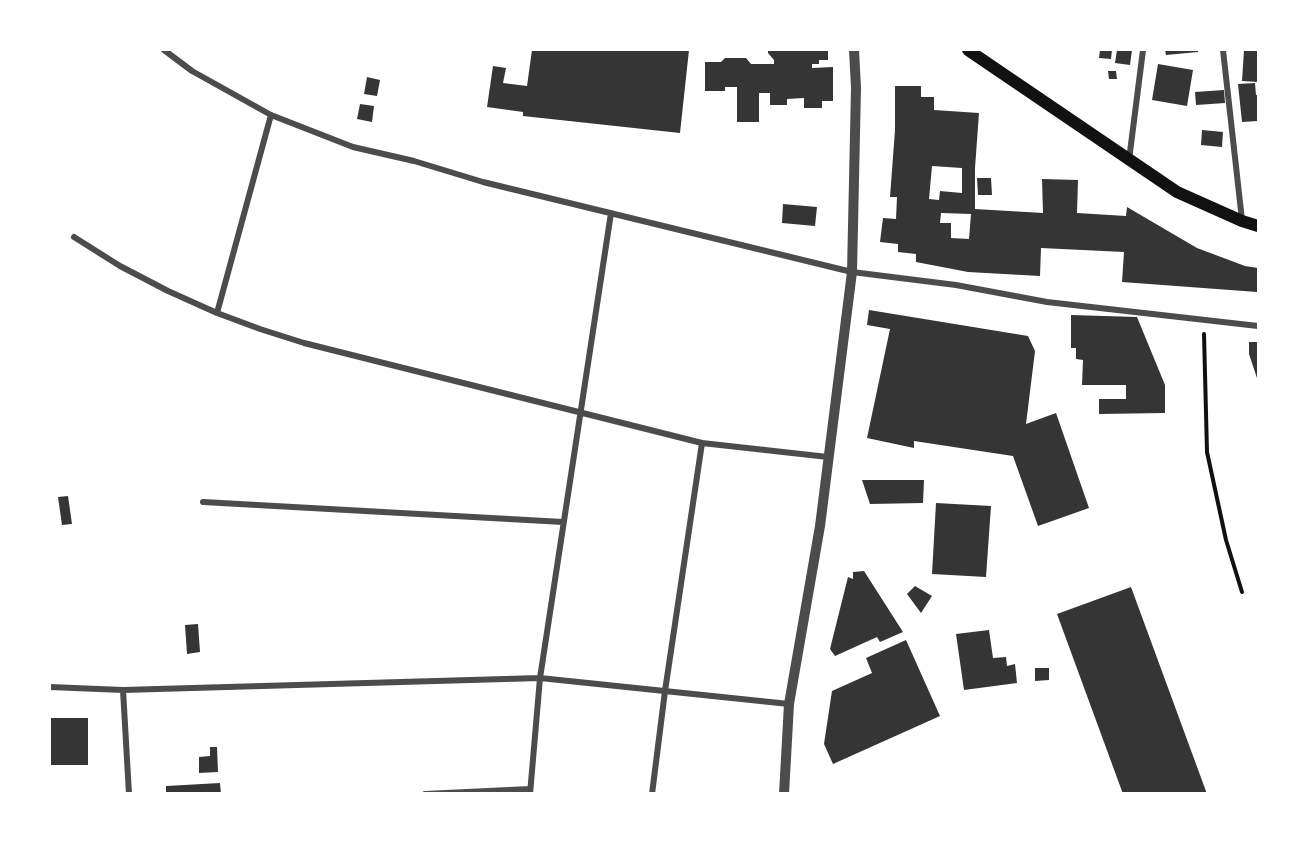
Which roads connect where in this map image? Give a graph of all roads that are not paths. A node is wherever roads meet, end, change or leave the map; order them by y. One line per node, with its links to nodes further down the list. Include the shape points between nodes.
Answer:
1 (164, 50): 6 (street)
2 (968, 50): 7 (main road)
3 (1143, 50): 7 (street)
4 (1223, 50): 9 (street)
5 (855, 51): 12 (street)
6 (271, 115): 8 (street, via 353,147); 13 (street)
7 (1129, 161): 9 (main road, via 1178,192)
8 (611, 213): 12 (street); 15 (street)
9 (1242, 221): 10 (main road)
10 (1258, 226)
11 (74, 237): 13 (street, via 120,266)
12 (852, 272): 14 (street, via 1047,302); 17 (street)
13 (217, 313): 15 (street, via 304,343)
14 (1258, 326)
15 (580, 411): 16 (street); 19 (street)
16 (702, 443): 17 (street); 23 (street)
17 (828, 458): 24 (street)
18 (203, 502): 19 (street)
19 (563, 522): 20 (street)
20 (540, 678): 22 (street); 23 (street); 25 (street)
21 (50, 687): 22 (street)
22 (123, 690): 26 (street)
23 (664, 691): 24 (street); 28 (street)
24 (789, 704): 29 (street)
25 (530, 791): 27 (street)
26 (129, 794)
27 (425, 794)
28 (652, 794)
29 (784, 794)

